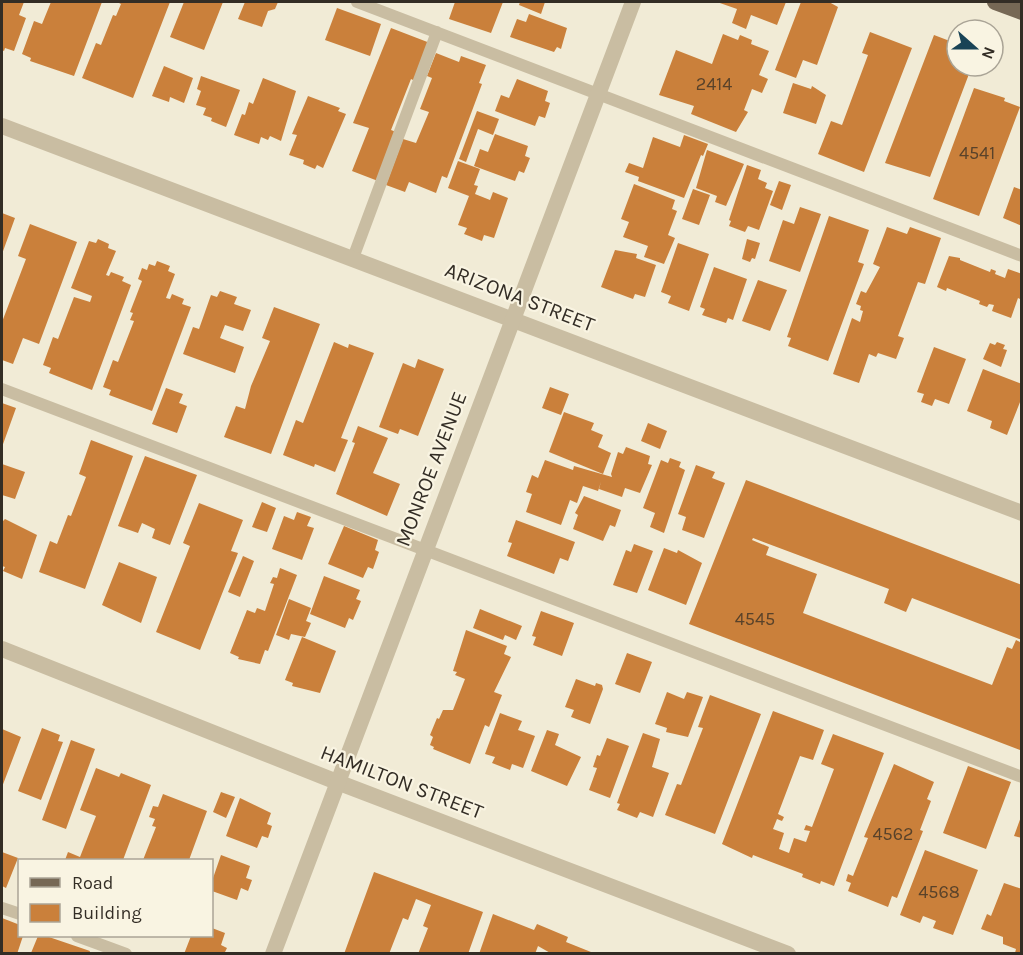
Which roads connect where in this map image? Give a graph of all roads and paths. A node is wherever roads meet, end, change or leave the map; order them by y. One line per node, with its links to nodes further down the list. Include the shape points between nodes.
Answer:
1 (357, 2): 5 (lane)
2 (633, 2): 6 (street, MONROE AVENUE)
3 (995, 2): 4 (main road)
4 (1022, 12)
5 (437, 32): 6 (lane); 9 (lane)
6 (598, 93): 8 (lane); 10 (street, MONROE AVENUE)
7 (2, 126): 9 (street, ARIZONA STREET)
8 (1022, 256)
9 (353, 258): 10 (street, ARIZONA STREET)
10 (513, 318): 12 (street, ARIZONA STREET); 13 (street, MONROE AVENUE)
11 (2, 389): 13 (lane)
12 (1022, 513)
13 (424, 550): 15 (lane); 16 (street, MONROE AVENUE)
14 (2, 649): 16 (street, HAMILTON STREET)
15 (1022, 777)
16 (337, 782): 21 (street, MONROE AVENUE); 22 (street, HAMILTON STREET)
17 (2, 908): 18 (lane)
18 (18, 913)
19 (80, 937): 20 (lane)
20 (126, 954)
21 (273, 954)
22 (788, 954)

